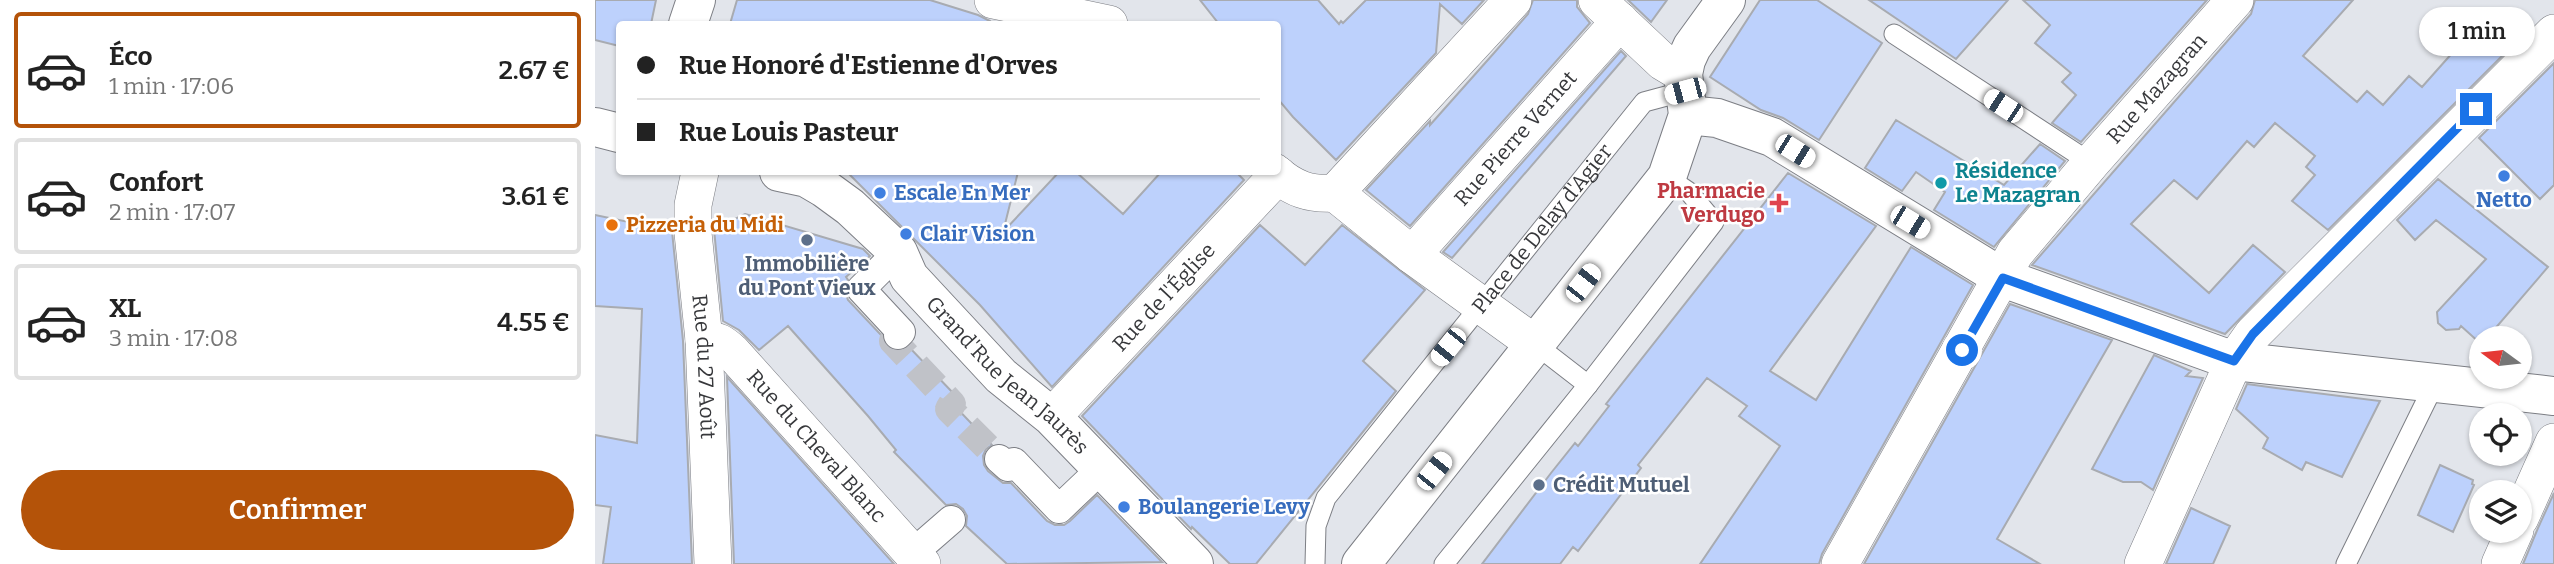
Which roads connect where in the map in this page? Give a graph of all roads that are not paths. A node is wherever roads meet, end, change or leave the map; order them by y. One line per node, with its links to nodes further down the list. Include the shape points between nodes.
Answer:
1 (696, 0): 7 (main road)
2 (993, 0): 8 (street)
3 (1513, 0): 20 (street)
4 (1726, 0): 11 (main road, via 1692,47)
5 (2235, 0): 14 (street, Rue Mazagran)
6 (1608, 11): 11 (street, via 1663,62); 22 (street, Rue Pierre Vernet)
7 (689, 21)
8 (1094, 21)
9 (2554, 33): 28 (street, via 2253,334)
10 (1894, 34): 14 (lane)
11 (1685, 94): 19 (main road); 23 (main road, via 1717,118 1772,137); 24 (lane, Place de Delay d'Agier, via 1644,102)
12 (595, 127): 13 (main road)
13 (616, 132)
14 (2091, 163): 23 (street, Rue Mazagran, via 2015,253)
15 (699, 175): 26 (street, Rue du 27 Août, via 693,233)
16 (793, 175): 21 (main road, Grand'Rue Jean Jaurès, via 807,178 850,207)
17 (1274, 175): 32 (street, Rue de l'Église)
18 (1278, 175): 20 (street, via 1296,189)
19 (1667, 177): 27 (main road); 30 (lane, via 1689,192 1714,222)
20 (1335, 193): 22 (street)
21 (898, 252): 25 (street, via 861,289 901,332); 32 (main road, Grand'Rue Jean Jaurès, via 909,277 1002,376)
22 (1412, 255): 24 (street)
23 (2003, 278): 28 (main road); 45 (street, Rue Mazagran)
24 (1482, 304): 27 (street); 42 (lane, Place de Delay d'Agier, via 1326,498 1316,526)
25 (898, 335)
26 (704, 340): 39 (street, Rue du Cheval Blanc, via 722,343 732,352); 41 (street, Rue du 27 Août)
27 (1535, 344): 30 (lane); 43 (main road)
28 (2234, 361): 29 (main road); 46 (street)
29 (2435, 383): 31 (main road); 47 (lane)
30 (1588, 385): 44 (lane)
31 (2554, 397)
32 (1052, 417): 35 (main road, Grand'Rue Jean Jaurès)
33 (2554, 442): 36 (street)
34 (999, 459): 35 (street, via 1008,467 1014,462 1059,509)
35 (1101, 469): 40 (main road, Grand'Rue Jean Jaurès)
36 (2532, 491)
37 (951, 520): 39 (street)
38 (2509, 543): 48 (street)
39 (917, 559)
40 (1183, 560)
41 (713, 564)
42 (1315, 564)
43 (1361, 564)
44 (1444, 564)
45 (1840, 564)
46 (2143, 564)
47 (2346, 564)
48 (2500, 564)

